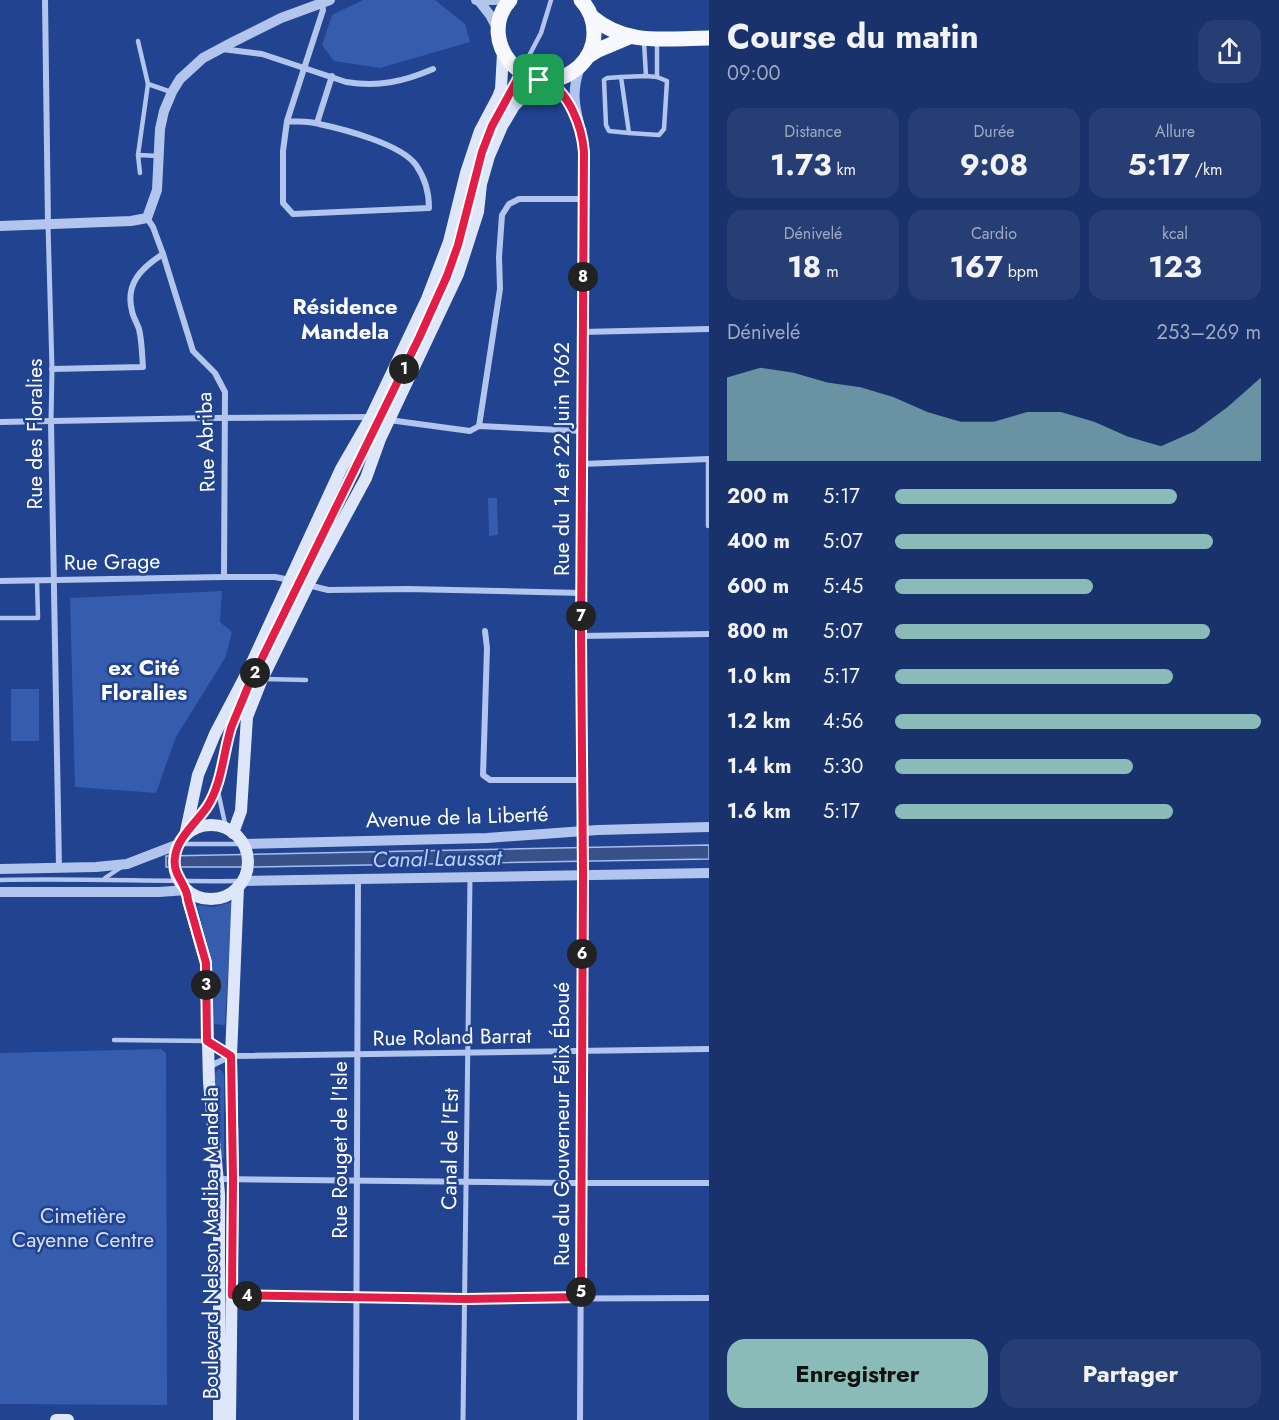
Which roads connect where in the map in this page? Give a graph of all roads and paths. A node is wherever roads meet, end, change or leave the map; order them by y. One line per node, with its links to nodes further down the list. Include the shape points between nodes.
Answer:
1 (45, 0): 35 (street, Rue des Floralies)
2 (496, 0): 6 (street)
3 (510, 0): 9 (main road)
4 (551, 0): 18 (lane, via 541,33)
5 (581, 0): 8 (main road)
6 (477, 1): 9 (street)
7 (326, 2): 13 (street, via 281,18); 16 (street)
8 (592, 17): 10 (main road, via 609,30); 15 (main road, via 594,38)
9 (498, 30): 14 (main road)
10 (643, 38): 11 (main road); 15 (main road, via 598,50); 20 (lane); 22 (lane)
11 (709, 38)
12 (138, 41): 24 (lane)
13 (222, 49): 16 (street, via 262,54); 25 (street, via 192,67)
14 (502, 53): 18 (main road); 42 (main road, via 501,89 480,131 449,242 427,299)
15 (583, 62): 23 (main road, via 569,74); 26 (street, Rue du 14 et 22 Juin 1962, via 573,91)
16 (304, 68): 19 (street); 27 (street)
17 (433, 69): 19 (street, via 410,79 381,84 353,83)
18 (521, 73): 23 (main road); 65 (lane, via 482,152 447,276 247,689 231,729)
19 (332, 76): 28 (street)
20 (646, 76): 21 (lane); 22 (lane)
21 (621, 77): 29 (lane); 29 (lane, via 604,80 606,125 609,130)
22 (657, 77): 29 (lane, via 667,81 664,129 659,135)
23 (541, 80): 26 (street, Rue du 14 et 22 Juin 1962, via 562,95); 43 (main road, via 514,106 502,126 489,156 478,212 458,274)
24 (147, 84): 25 (lane); 30 (lane)
25 (172, 92): 31 (street, via 160,129)
26 (576, 113): 33 (street, Rue du 14 et 22 Juin 1962, via 584,142)
27 (287, 121): 28 (street); 28 (street, via 282,151 283,203 293,214 429,208 429,192 415,163 398,150)
28 (317, 123)
29 (629, 133)
30 (138, 155): 31 (lane); 32 (lane)
31 (159, 156): 34 (street, via 157,190)
32 (140, 173)
33 (584, 199): 39 (street, Rue du 14 et 22 Juin 1962); 46 (street, via 519,198 502,214 500,289)
34 (147, 218): 35 (street); 37 (street, Rue Abriba)
35 (48, 224): 36 (street); 40 (street, Rue des Floralies)
36 (0, 226)
37 (163, 254): 40 (street, via 135,278 129,296 139,329 143,367); 41 (street, Rue Abriba, via 193,351 215,373 225,392)
38 (709, 329): 39 (street)
39 (582, 332): 47 (street, Rue du 14 et 22 Juin 1962)
40 (52, 369): 45 (street, Rue des Floralies)
41 (226, 417): 42 (street); 45 (street); 51 (street, Rue Abriba)
42 (371, 417): 54 (main road, via 341,469)
43 (388, 420): 46 (street, via 471,431); 56 (main road, via 366,478)
44 (0, 422): 45 (street)
45 (51, 422): 53 (street, Rue des Floralies)
46 (479, 426): 47 (street)
47 (582, 431): 49 (street, Rue du 14 et 22 Juin 1962)
48 (709, 459): 49 (street); 50 (lane)
49 (582, 464): 57 (street, Rue du 14 et 22 Juin 1962)
50 (708, 525)
51 (224, 577): 53 (street, Rue Grage); 54 (street, Rue Grage)
52 (37, 580): 53 (street, Rue Grage); 55 (street, Rue Grage); 58 (lane, via 38,618)
53 (53, 580): 72 (street, Rue des Floralies)
54 (291, 580): 69 (main road, via 211,744 198,775)
55 (0, 581)
56 (308, 585): 57 (street, via 328,590); 62 (main road)
57 (582, 593): 61 (street, Rue du 14 et 22 Juin 1962)
58 (0, 618)
59 (485, 631): 64 (street, via 483,775 490,780)
60 (709, 634): 61 (street)
61 (581, 636): 64 (street, Rue du 14 et 22 Juin 1962)
62 (262, 679): 63 (lane); 67 (main road, via 247,717 241,811)
63 (306, 680)
64 (582, 780): 68 (street, Rue du 14 et 22 Juin 1962)
65 (217, 787): 67 (lane); 69 (lane)
66 (709, 827): 68 (street, Avenue de la Liberté)
67 (229, 830): 69 (main road, via 203,826); 70 (main road)
68 (582, 836): 70 (street, Avenue de la Liberté); 74 (street, Rue du 14 et 22 Juin 1962)
69 (180, 844): 70 (lane); 71 (street); 80 (main road, Boulevard Nelson Madiba Mandela)
70 (245, 848): 81 (main road, Boulevard Nelson Madiba Mandela, via 248,862)
71 (127, 864): 72 (street); 76 (lane)
72 (59, 868): 73 (street)
73 (0, 869)
74 (583, 870): 75 (street); 77 (street); 86 (street, Rue du Gouverneur Félix Éboué)
75 (709, 873)
76 (105, 878): 78 (lane); 80 (lane)
77 (470, 878): 79 (street); 87 (street, Canal de l'Est)
78 (0, 880)
79 (358, 880): 81 (street); 88 (street, Rue Rouget de l'Isle)
80 (181, 881): 81 (main road, via 197,896 214,898 227,895); 82 (street, via 159,892); 84 (main road, Boulevard Nelson Madiba Mandela, via 206,963)
81 (242, 881): 89 (main road, Boulevard Nelson Madiba Mandela)
82 (0, 892)
83 (114, 1040): 84 (lane)
84 (207, 1041): 89 (street); 90 (main road, Boulevard Nelson Madiba Mandela)
85 (709, 1049): 86 (street, Rue Roland Barrat)
86 (581, 1051): 87 (street, Rue Roland Barrat); 96 (street, Rue du Gouverneur Félix Éboué)
87 (469, 1053): 88 (street, Rue Roland Barrat); 94 (street, Canal de l'Est)
88 (357, 1055): 89 (street, Rue Roland Barrat); 93 (street, Rue Rouget de l'Isle)
89 (231, 1056): 90 (street, Rue Roland Barrat); 92 (main road, Boulevard Nelson Madiba Mandela)
90 (209, 1066): 91 (main road, Boulevard Nelson Madiba Mandela)
91 (218, 1179): 92 (street); 104 (main road, Boulevard Nelson Madiba Mandela)
92 (233, 1179): 93 (street); 97 (main road, Boulevard Nelson Madiba Mandela)
93 (357, 1180): 94 (street); 98 (street, Rue Rouget de l'Isle)
94 (465, 1181): 96 (street); 101 (street, Canal de l'Est)
95 (709, 1183): 96 (street)
96 (582, 1184): 99 (street, Rue du Gouverneur Félix Éboué)
97 (232, 1295): 98 (street); 105 (main road, Boulevard Nelson Madiba Mandela)
98 (355, 1296): 101 (street); 106 (street, Rue Rouget de l'Isle)
99 (581, 1297): 100 (street); 101 (street); 108 (street, Rue du Gouverneur Félix Éboué)
100 (709, 1298)
101 (465, 1299): 107 (street, Canal de l'Est)
102 (56, 1420): 103 (main road)
103 (68, 1420)
104 (219, 1420)
105 (230, 1420)
106 (356, 1420)
107 (462, 1420)
108 (580, 1420)

